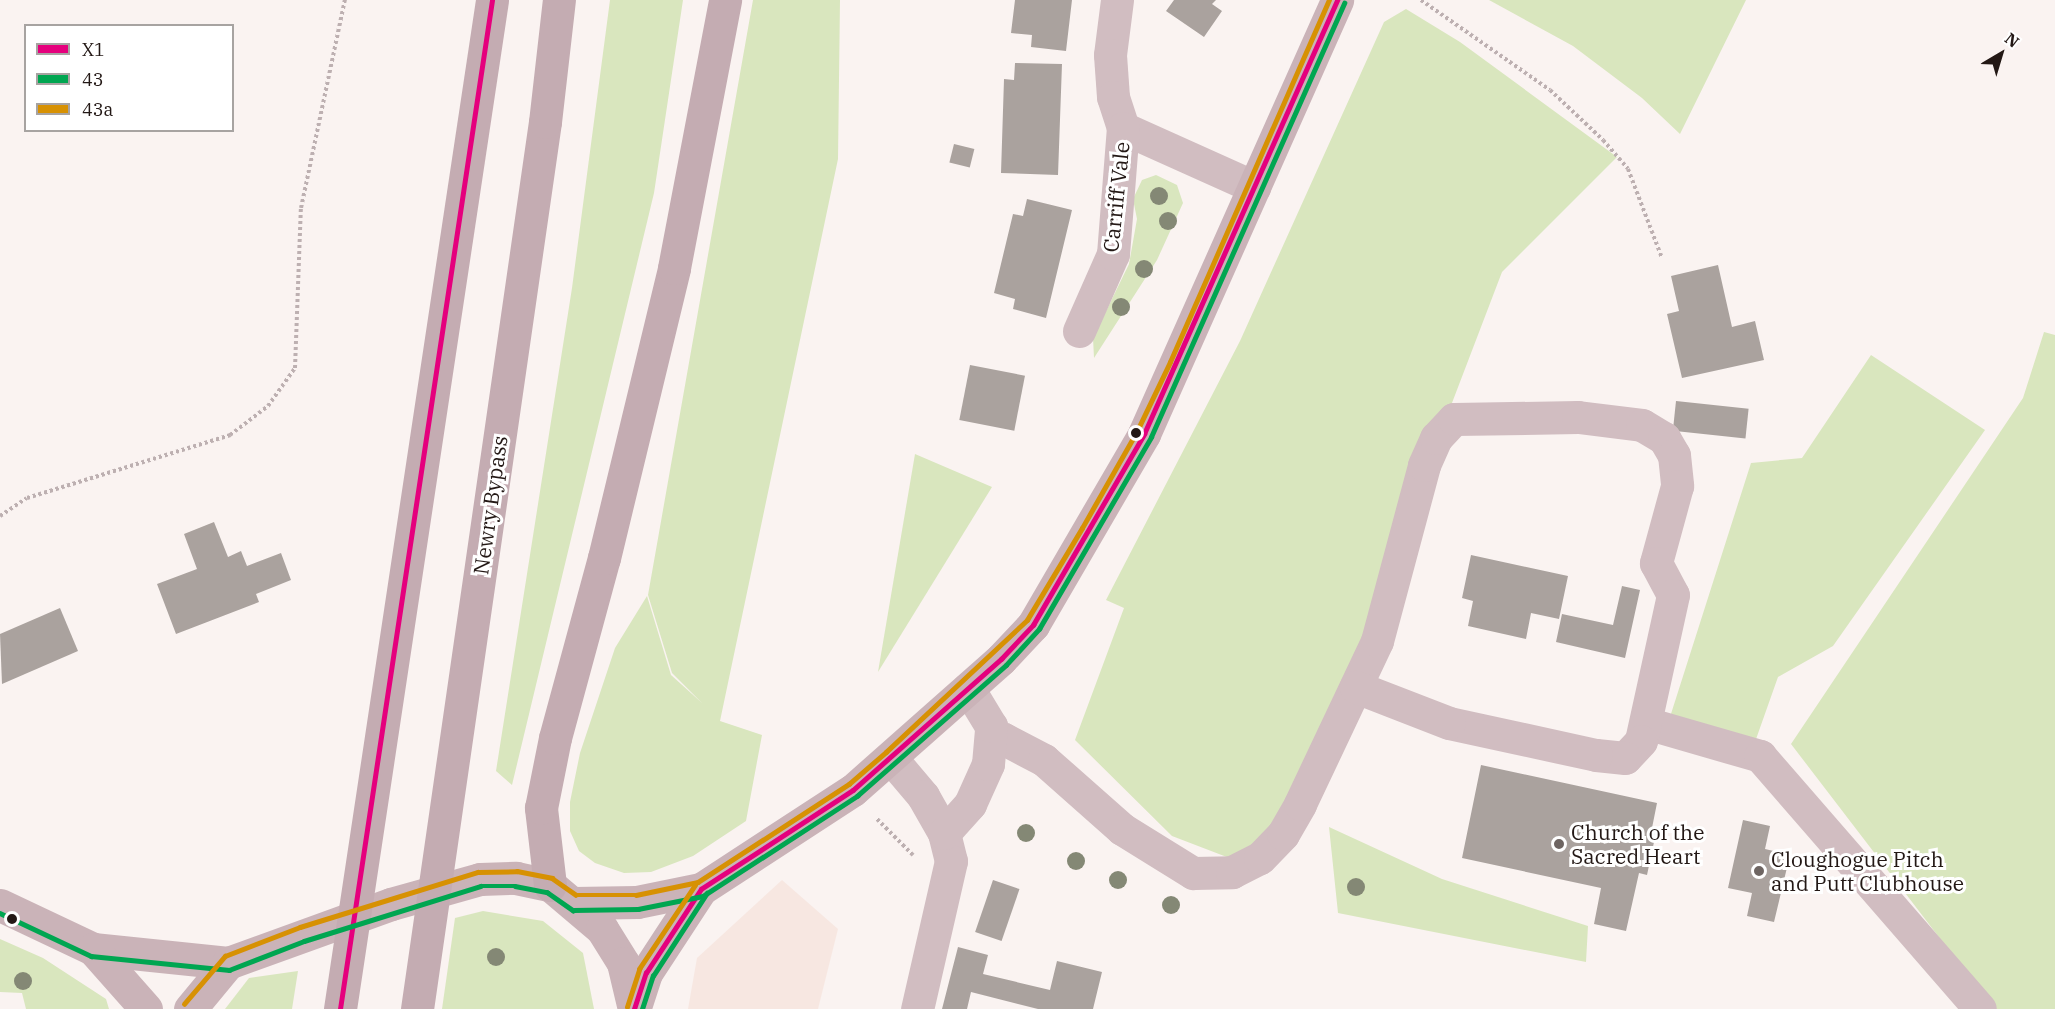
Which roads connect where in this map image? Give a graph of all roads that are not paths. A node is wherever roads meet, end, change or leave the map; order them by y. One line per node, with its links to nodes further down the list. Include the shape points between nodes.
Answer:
1 (492, 0): 23 (highway)
2 (559, 0): 24 (highway, Newry Bypass, via 545,122)
3 (725, 0): 16 (highway, via 674,268 604,558 555,738 541,808)
4 (1117, 0): 6 (street, Carriff Vale, via 1110,55 1113,97)
5 (1336, 0): 7 (main road)
6 (1123, 128): 7 (street, Carriff Vale); 8 (street, Carriff Vale, via 1113,254)
7 (1254, 187): 10 (main road, via 1144,434 1033,625)
8 (1079, 331)
9 (1356, 687): 11 (street, via 1449,723 1596,755 1625,758 1641,741); 11 (street, via 1377,641 1424,465 1436,438 1454,419 1578,417 1642,425 1664,438 1674,455 1677,486 1656,563 1673,595); 12 (street, via 1283,834 1260,858 1232,872 1193,873 1122,829 1044,760 1004,739)
10 (968, 688): 12 (street, via 991,726); 13 (main road)
11 (1646, 723): 26 (street, via 1760,756)
12 (992, 738): 14 (street, via 988,764 970,804)
13 (891, 758): 14 (street, via 922,796); 15 (main road, via 853,790)
14 (944, 833): 25 (street, via 951,861)
15 (701, 889): 16 (main road, via 637,902); 20 (main road, via 646,973)
16 (562, 894): 19 (main road, via 516,878 480,879 302,933); 20 (main road, via 602,929 623,963)
17 (0, 905): 18 (main road)
18 (93, 949): 19 (main road); 21 (main road)
19 (228, 963): 22 (main road)
20 (634, 1008)
21 (146, 1009)
22 (190, 1009)
23 (338, 1009)
24 (417, 1009)
25 (917, 1009)
26 (1980, 1009)

